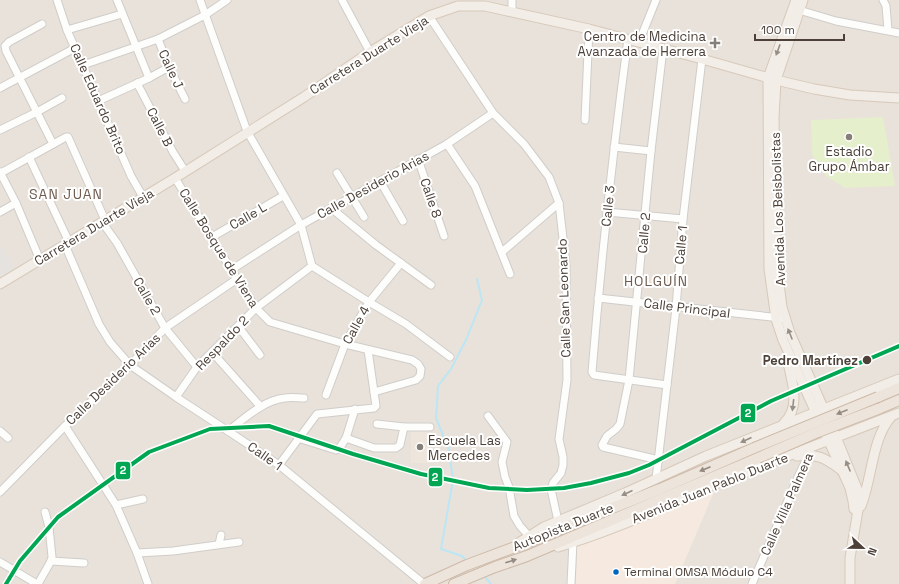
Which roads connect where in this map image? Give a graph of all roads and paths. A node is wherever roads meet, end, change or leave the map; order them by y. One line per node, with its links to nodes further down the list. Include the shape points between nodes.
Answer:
1 (57, 0): 18 (street, Calle Eduardo Brito)
2 (117, 0): 13 (street)
3 (200, 0): 14 (street)
4 (227, 0): 14 (street)
5 (342, 0): 27 (street)
6 (512, 0): 12 (street)
7 (656, 0): 23 (street)
8 (796, 0): 33 (main road, Avenida Los Beisbolistas, one-way to 33)
9 (803, 0): 11 (main road, Avenida Los Beisbolistas)
10 (883, 0): 19 (street)
11 (799, 10): 19 (street, via 836,21); 33 (main road, Avenida Los Beisbolistas)
12 (512, 12): 15 (main road, Carretera Duarte Vieja, via 485,6 458,6); 17 (main road, Carretera Duarte Vieja)
13 (122, 14): 18 (street); 25 (street)
14 (205, 15): 22 (street); 44 (street)
15 (429, 16): 27 (main road, Carretera Duarte Vieja); 41 (street, Calle San Leonardo)
16 (42, 24): 31 (street, via 5,46)
17 (589, 29): 21 (main road, Carretera Duarte Vieja); 42 (street)
18 (68, 30): 24 (street, Calle Eduardo Brito)
19 (888, 30): 20 (street)
20 (899, 32)
21 (628, 39): 23 (main road, Carretera Duarte Vieja); 47 (street, Calle 3)
22 (158, 40): 25 (street); 30 (street, Calle J)
23 (639, 42): 26 (main road, Carretera Duarte Vieja)
24 (75, 48): 29 (street, Calle Eduardo Brito); 31 (street)
25 (136, 48): 29 (street); 32 (street)
26 (663, 49): 28 (main road, Carretera Duarte Vieja); 48 (street, Calle 2)
27 (370, 52): 44 (main road, Carretera Duarte Vieja, via 304,97)
28 (702, 59): 33 (main road, Carretera Duarte Vieja); 66 (street, Calle 1)
29 (83, 65): 39 (street, Calle Eduardo Brito)
30 (169, 67): 32 (street); 37 (street, Calle J)
31 (20, 78): 35 (street); 40 (street)
32 (149, 78): 34 (street)
33 (772, 79): 38 (main road, Carretera Duarte Vieja, via 850,95); 87 (main road, Avenida Los Beisbolistas)
34 (137, 83): 39 (street); 51 (street, Calle B)
35 (0, 88)
36 (62, 98): 40 (street)
37 (185, 98)
38 (899, 98)
39 (98, 101): 57 (street, Calle Eduardo Brito)
40 (37, 112): 43 (street); 45 (street)
41 (494, 112): 46 (street, Calle Desiderio Arias); 60 (street, Calle San Leonardo, via 524,144 549,177)
42 (586, 120)
43 (0, 130)
44 (247, 131): 51 (main road, Carretera Duarte Vieja); 56 (street)
45 (53, 144): 49 (street); 67 (street, Calle 2, via 68,137)
46 (447, 144): 50 (street, Calle Desiderio Arias); 73 (street, via 475,186)
47 (614, 147): 48 (street); 63 (street, Calle 3)
48 (651, 151): 64 (street, Calle 2)
49 (29, 157): 52 (street); 72 (street, Calle 1)
50 (418, 159): 55 (street, Calle Desiderio Arias); 70 (street, Calle 8)
51 (185, 171): 54 (main road, Carretera Duarte Vieja)
52 (0, 172): 59 (street)
53 (337, 173): 58 (street)
54 (175, 178): 57 (main road, Carretera Duarte Vieja); 71 (street, Calle Bosque de Viena)
55 (380, 181): 58 (street, Calle Desiderio Arias); 68 (street)
56 (284, 196): 69 (street); 71 (street, Calle L)
57 (143, 197): 67 (main road, Carretera Duarte Vieja)
58 (352, 197): 61 (street, Calle Desiderio Arias); 65 (street)
59 (16, 203): 62 (street); 74 (street)
60 (559, 203): 73 (street); 133 (street, Calle San Leonardo, via 566,265 567,380 559,439 564,457 563,465 552,490)
61 (331, 208): 69 (street, Calle Desiderio Arias); 75 (street)
62 (0, 212)
63 (607, 212): 64 (street); 82 (street, Calle 3)
64 (645, 215): 66 (street); 84 (street, Calle 2)
65 (364, 217)
66 (683, 218): 86 (street, Calle 1)
67 (103, 221): 72 (main road, Carretera Duarte Vieja); 89 (street, Calle 2)
68 (403, 221)
69 (301, 225): 76 (street); 77 (street, Calle Desiderio Arias)
70 (444, 236)
71 (212, 237): 77 (street, Calle Bosque de Viena)
72 (67, 243): 74 (main road, Carretera Duarte Vieja); 96 (street, Calle 1, via 99,324 110,342)
73 (502, 252): 78 (street)
74 (40, 260): 80 (main road, Carretera Duarte Vieja)
75 (401, 263): 81 (street); 83 (street, Calle 4)
76 (312, 266): 83 (street); 85 (street, Respaldo 2)
77 (231, 270): 79 (street, Calle Bosque de Viena)
78 (510, 274)
79 (237, 279): 85 (street, Calle Bosque de Viena); 89 (street, Calle Desiderio Arias)
80 (0, 284)
81 (431, 285)
82 (598, 298): 84 (street, Calle Principal); 99 (street, Calle 3, via 592,374)
83 (369, 302): 91 (street, Calle 4); 95 (street, via 406,324)
84 (637, 303): 86 (street, Calle Principal); 99 (street, Calle 2)
85 (256, 308): 88 (street, Respaldo 2); 91 (street, Calle Bosque de Viena, via 270,322)
86 (676, 308): 87 (street, Calle Principal); 100 (street, Calle 1)
87 (780, 318): 90 (main road, Avenida Los Beisbolistas); 109 (main road, Avenida Los Beisbolistas, one-way to 87, via 790,333)
88 (238, 326): 93 (street, Respaldo 2); 94 (street)
89 (165, 328): 96 (street, Calle Desiderio Arias); 97 (street, Calle 2)
90 (783, 340): 109 (main road, Avenida Los Beisbolistas); 114 (main road, one-way to 114, via 793,388 794,409)
91 (345, 344): 92 (street, Calle Bosque de Viena); 103 (street, Calle 4)
92 (368, 350): 102 (street); 102 (street, Calle Bosque de Viena, via 412,360 421,369 416,380)
93 (212, 352): 97 (street, Respaldo 2); 107 (street)
94 (260, 355)
95 (450, 357)
96 (130, 365): 104 (street, Calle 1); 113 (street, Calle Desiderio Arias)
97 (197, 367): 104 (street, Respaldo 2)
98 (899, 378): 109 (main road)
99 (630, 380): 100 (street); 124 (street, Calle 2, via 620,424 607,436 602,446)
100 (667, 385): 124 (street, Calle 1)
101 (899, 388): 139 (highway, Autopista Duarte, one-way to 139, bridge, via 660,489)
102 (374, 392): 108 (street, via 375,407)
103 (326, 395)
104 (176, 397): 117 (street, Calle 1)
105 (304, 398): 107 (street, via 285,398)
106 (899, 400): 141 (highway, Autopista Duarte, bridge)
107 (261, 407): 117 (street)
108 (355, 409): 120 (street, via 317,414); 121 (street)
109 (819, 410): 114 (main road); 122 (main road, Avenida Los Beisbolistas)
110 (896, 414): 122 (main road); 132 (main road, via 885,423 880,435 864,499)
111 (488, 416): 135 (street, via 507,442 502,462 514,516)
112 (377, 424): 115 (street)
113 (65, 426): 128 (street, Calle Desiderio Arias); 130 (street)
114 (782, 426): 127 (main road, Autopista Duarte, one-way to 127)
115 (404, 427): 116 (street); 121 (street, via 400,445 396,448 374,448)
116 (430, 427)
117 (228, 430): 125 (street, Calle 1)
118 (0, 431): 119 (street)
119 (8, 438)
120 (298, 438): 121 (street, via 336,450); 125 (street)
121 (346, 438)
122 (832, 439): 123 (main road); 126 (main road, Avenida Los Beisbolistas); 132 (main road, Avenida Los Beisbolistas, one-way to 122, via 859,504 858,491)
123 (811, 450): 126 (main road); 137 (main road, Avenida Juan Pablo Duarte, via 780,458 595,536); 151 (street, Calle Villa Palmera)
124 (659, 460): 127 (street, Calle 1)
125 (279, 465): 148 (street, Calle 1)
126 (841, 470): 132 (main road, Avenida Los Beisbolistas, via 852,495)
127 (656, 479): 133 (main road, Autopista Duarte, one-way to 133)
128 (0, 491)
129 (143, 499): 130 (street)
130 (116, 505): 140 (street)
131 (45, 512): 142 (street, via 51,541)
132 (856, 516): 152 (main road, via 850,558)
133 (558, 521): 135 (main road, Autopista Duarte)
134 (221, 535): 138 (street)
135 (529, 536): 139 (main road, Autopista Duarte)
136 (239, 542): 138 (street)
137 (573, 542): 141 (main road, Avenida Juan Pablo Duarte); 150 (street)
138 (219, 544): 140 (street)
139 (507, 550): 148 (highway)
140 (137, 553): 147 (street)
141 (527, 556): 145 (highway, Autopista Duarte, one-way to 141, via 495,567)
142 (51, 561): 144 (street); 146 (street)
143 (0, 562): 146 (street)
144 (84, 563)
145 (474, 578): 149 (highway)
146 (38, 584)
147 (148, 584)
148 (424, 584)
149 (454, 584)
150 (571, 584)
151 (752, 584)
152 (850, 584)

